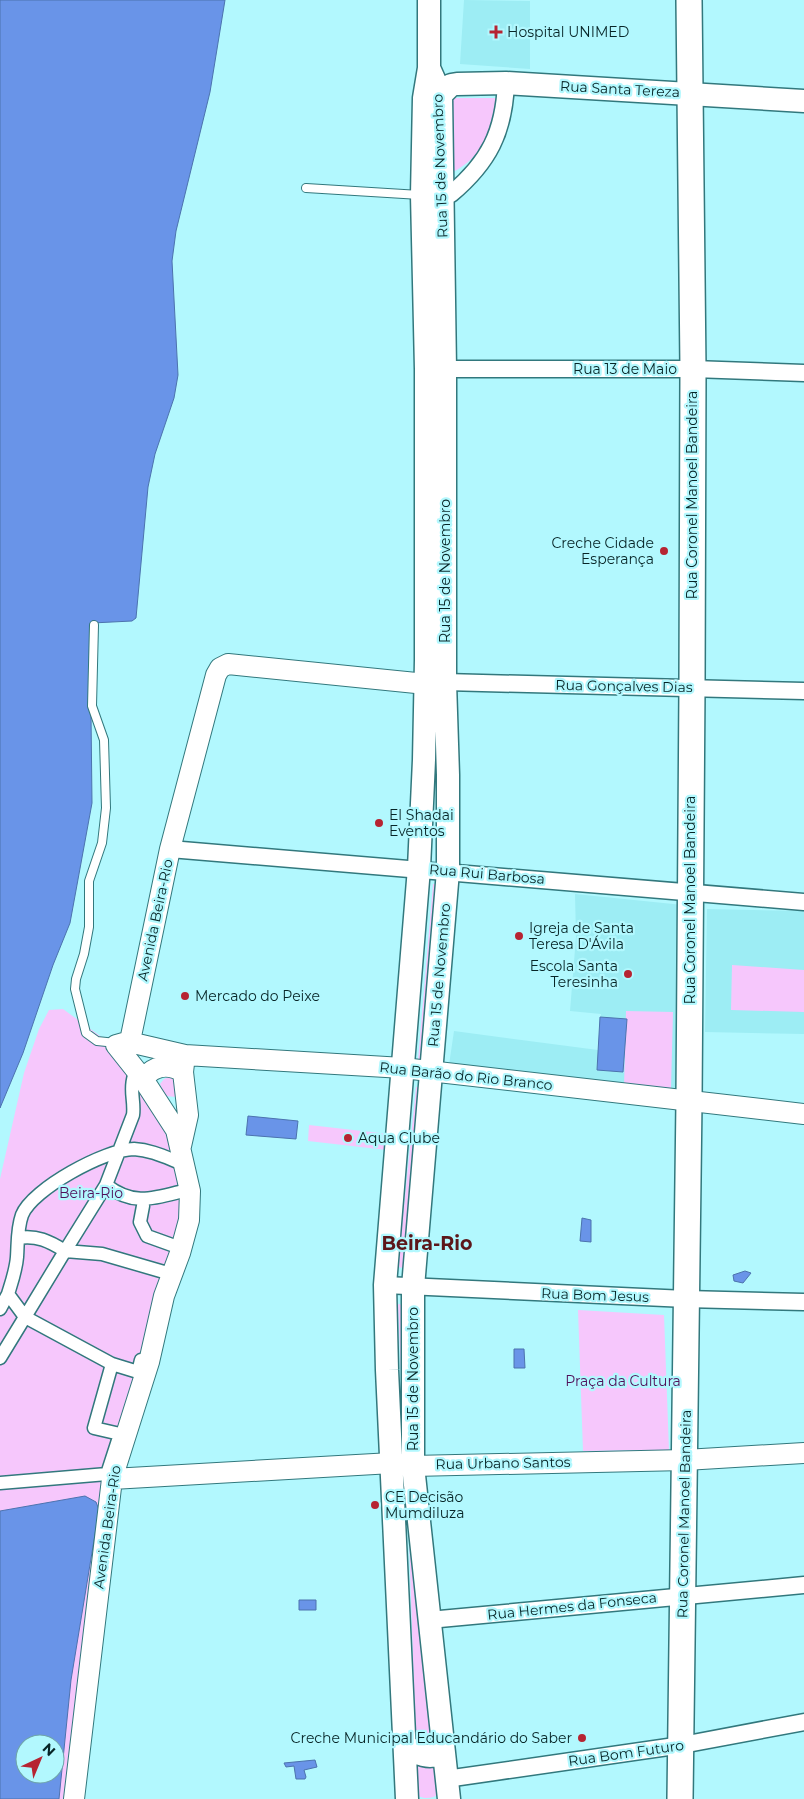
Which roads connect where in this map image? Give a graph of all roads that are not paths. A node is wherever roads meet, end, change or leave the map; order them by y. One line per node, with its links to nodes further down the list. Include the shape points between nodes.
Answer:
1 (429, 0): 3 (main road)
2 (689, 0): 6 (main road, Rua Coronel Manoel Bandeira)
3 (429, 68): 5 (main road, Rua 15 de Novembro); 10 (main road, Rua 15 de Novembro, via 424,98)
4 (506, 83): 5 (main road, Rua Santa Tereza); 6 (main road, Rua Santa Tereza); 9 (street, via 502,119 491,149)
5 (449, 89): 11 (main road, Rua 15 de Novembro)
6 (690, 93): 7 (main road, Rua Santa Tereza); 12 (main road, Rua Coronel Manoel Bandeira)
7 (804, 101)
8 (306, 188): 10 (lane)
9 (451, 194)
10 (422, 195): 11 (main road, Rua 15 de Novembro)
11 (436, 369): 12 (street, Rua 13 de Maio); 16 (main road, Rua 15 de Novembro)
12 (693, 369): 13 (street, Rua 13 de Maio); 17 (main road, Rua Coronel Manoel Bandeira)
13 (804, 373)
14 (94, 625): 24 (lane, via 92,706 104,740 106,808 102,843 89,881 89,927 75,989 86,1033 97,1041)
15 (220, 668): 16 (street, Rua Gonçalves Dias, via 228,664); 19 (street, Avenida Beira-Rio)
16 (435, 683): 17 (street, Rua Gonçalves Dias); 20 (main road, Rua 15 de Novembro); 21 (main road, Rua 15 de Novembro, via 448,775)
17 (692, 687): 18 (street, Rua Gonçalves Dias); 22 (main road, Rua Coronel Manoel Bandeira)
18 (804, 691)
19 (170, 849): 20 (street, Rua Rui Barbosa); 24 (street, Avenida Beira-Rio)
20 (419, 868): 21 (street, Rua Rui Barbosa); 26 (main road, Rua 15 de Novembro)
21 (448, 871): 22 (street, Rua Rui Barbosa); 27 (main road, Rua 15 de Novembro)
22 (690, 892): 23 (street, Rua Rui Barbosa); 29 (main road, Rua Coronel Manoel Bandeira)
23 (804, 902)
24 (120, 1046): 25 (street, Rua Barão do Rio Branco); 28 (street, Avenida Beira-Rio, via 117,1048)
25 (184, 1063): 26 (street, Rua Barão do Rio Branco); 28 (street, via 164,1066); 30 (street, Avenida Beira-Rio)
26 (403, 1068): 27 (street, Rua Barão do Rio Branco); 42 (main road, Rua 15 de Novembro)
27 (431, 1072): 29 (street, Rua Barão do Rio Branco); 43 (main road, Rua 15 de Novembro)
28 (138, 1077): 31 (street, Avenida Beira-Rio); 33 (street, via 130,1086 133,1115); 34 (street, via 171,1130)
29 (689, 1100): 32 (street, Rua Barão do Rio Branco); 45 (main road, Rua Coronel Manoel Bandeira)
30 (187, 1101): 31 (street, via 178,1110); 34 (street, Avenida Beira-Rio, via 188,1120)
31 (165, 1112): 34 (street, Avenida Beira-Rio, via 176,1130)
32 (804, 1114)
33 (117, 1152): 34 (street, via 132,1149); 35 (street); 38 (street, via 38,1194 25,1208)
34 (179, 1154): 36 (street); 54 (street, Avenida Beira-Rio, via 190,1191 189,1220 164,1296 149,1362)
35 (106, 1185): 36 (street, via 133,1200 149,1200); 40 (street)
36 (183, 1191): 39 (street, via 180,1221)
37 (143, 1206): 39 (street, via 140,1222 147,1236)
38 (18, 1238): 40 (street, via 32,1236 45,1239); 44 (street, via 15,1273)
39 (172, 1246): 41 (street)
40 (65, 1251): 41 (street, via 102,1254); 48 (street)
41 (164, 1272): 50 (street, via 138,1372)
42 (386, 1285): 43 (street, Rua Bom Jesus); 53 (main road, Rua 15 de Novembro, via 387,1370)
43 (413, 1287): 45 (street, Rua Bom Jesus); 53 (main road, Rua 15 de Novembro)
44 (8, 1294): 47 (street); 48 (street)
45 (686, 1299): 46 (street, Rua Bom Jesus); 52 (main road, Rua Coronel Manoel Bandeira)
46 (804, 1302)
47 (0, 1309)
48 (25, 1317): 49 (street); 50 (street)
49 (0, 1358)
50 (112, 1364): 54 (street, via 94,1428 120,1434)
51 (804, 1453): 52 (street, Rua Urbano Santos)
52 (685, 1460): 53 (street, Rua Urbano Santos); 57 (main road, Rua Coronel Manoel Bandeira)
53 (402, 1464): 54 (street, Rua Urbano Santos); 58 (main road, Rua 15 de Novembro); 61 (main road, Rua 15 de Novembro)
54 (110, 1476): 55 (street); 64 (street, via 79,1681); 65 (street, Avenida Beira-Rio)
55 (0, 1482)
56 (804, 1585): 57 (street, Rua Hermes da Fonseca)
57 (683, 1595): 58 (street, Rua Hermes da Fonseca); 60 (main road, Rua Coronel Manoel Bandeira)
58 (429, 1620): 62 (main road, Rua 15 de Novembro)
59 (804, 1722): 60 (street, Rua Bom Futuro)
60 (682, 1745): 63 (street, Rua Bom Futuro); 67 (main road, Rua Coronel Manoel Bandeira)
61 (405, 1746): 62 (main road, via 429,1757); 66 (main road, Rua 15 de Novembro)
62 (443, 1751): 63 (main road, Rua 15 de Novembro)
63 (448, 1789)
64 (66, 1799)
65 (74, 1799)
66 (407, 1799)
67 (680, 1799)

